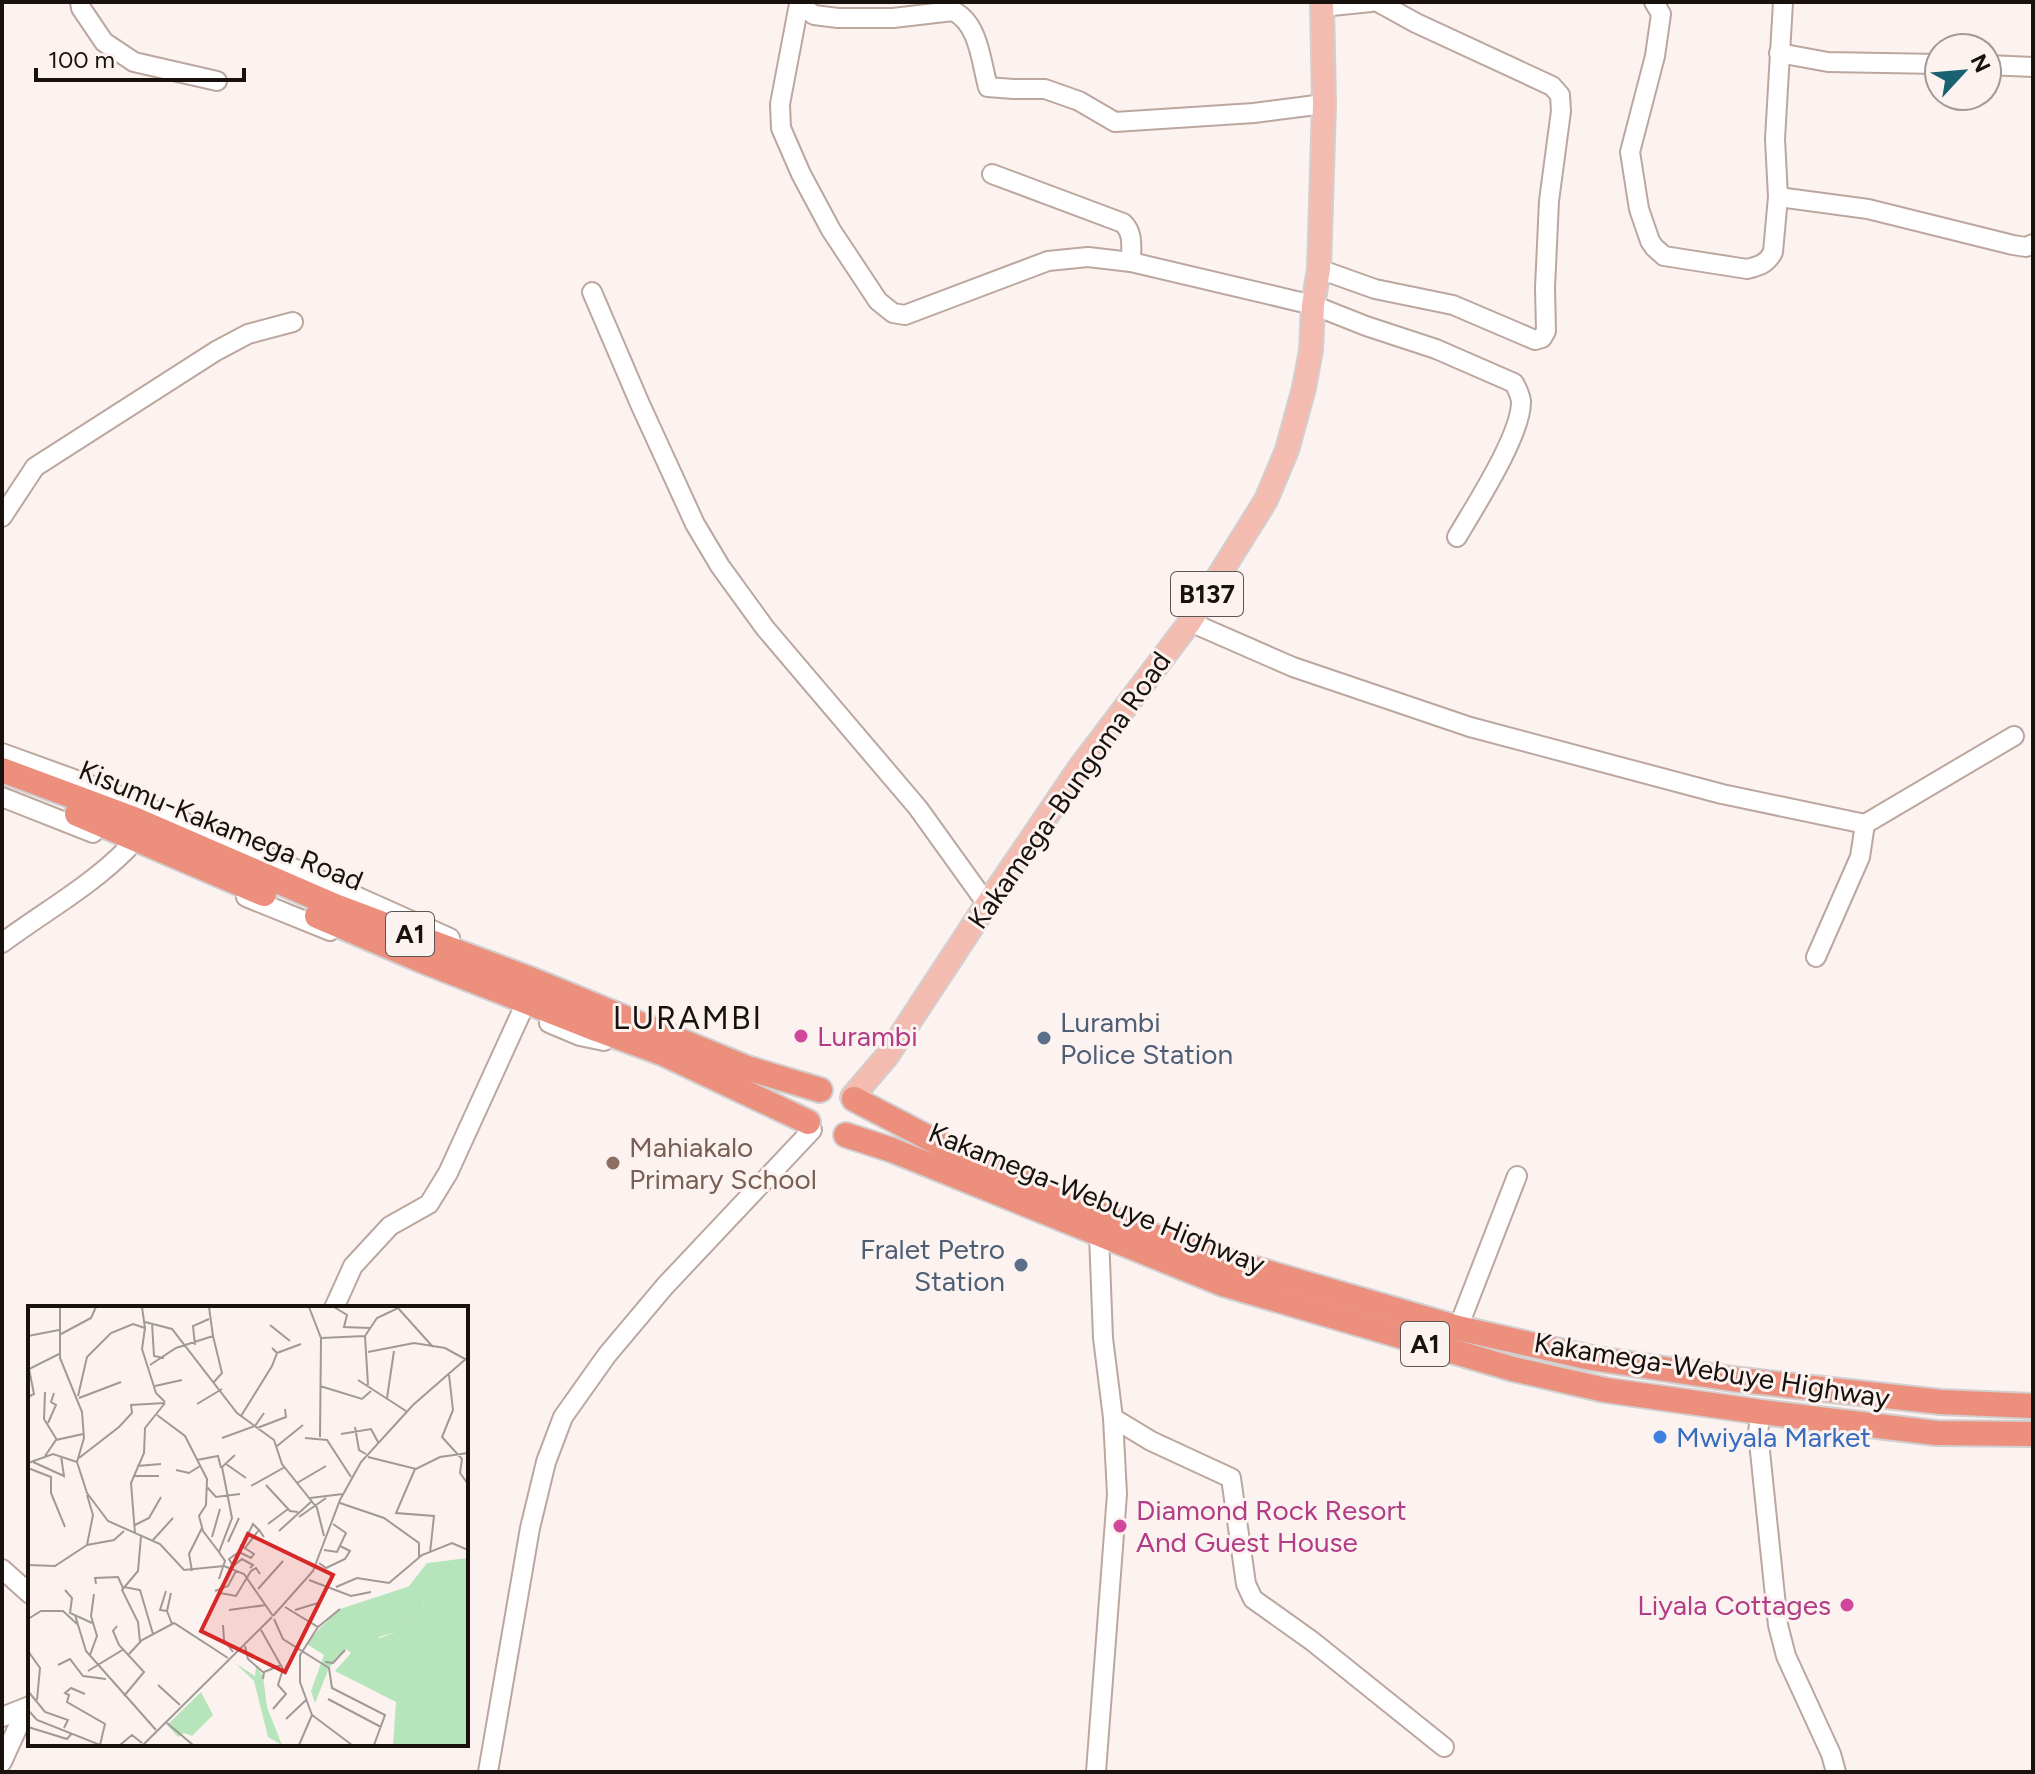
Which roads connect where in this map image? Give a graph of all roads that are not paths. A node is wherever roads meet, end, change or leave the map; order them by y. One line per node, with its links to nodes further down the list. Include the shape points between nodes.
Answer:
1 (80, 2): 12 (street, via 104,42 134,62)
2 (1371, 2): 7 (street)
3 (1378, 2): 18 (street, via 1552,86 1560,95 1549,201 1546,331 1535,340 1453,305 1375,289)
4 (1654, 2): 15 (street, via 1661,14 1655,56 1630,152 1639,209 1654,247 1664,256 1747,269 1760,266 1773,252)
5 (1783, 2): 8 (street)
6 (799, 3): 13 (street, via 814,15 838,18 953,11 973,30 988,87 1045,89 1115,122); 17 (street, via 780,104 781,128 831,230 878,301 893,313 905,315 1048,261 1088,257)
7 (1322, 4): 13 (main road, Kakamega-Bungoma Road / B137)
8 (1779, 53): 9 (street, via 1828,62); 15 (street)
9 (1923, 64)
10 (2003, 66): 11 (street)
11 (2033, 67)
12 (217, 81)
13 (1324, 104): 18 (main road, Kakamega-Bungoma Road / B137)
14 (992, 174): 17 (street, via 1123,223 1131,234)
15 (1778, 197): 16 (street, via 1868,209 2013,245)
16 (2033, 244)
17 (1131, 262): 20 (street)
18 (1319, 269): 20 (main road, Kakamega-Bungoma Road / B137)
19 (592, 292): 32 (street, via 695,524 720,566 765,628 918,808)
20 (1313, 305): 23 (street, via 1514,383 1521,404 1511,440); 24 (main road, Kakamega-Bungoma Road / B137, via 1311,350 1287,450 1266,500)
21 (293, 322): 22 (street, via 248,334 216,351 35,467)
22 (2, 517)
23 (1457, 537)
24 (1190, 622): 30 (street, via 1293,667 1470,727 1722,794); 32 (main road, Kakamega-Bungoma Road / B137, via 1080,767)
25 (2014, 736): 30 (street)
26 (2, 753): 35 (street, via 273,859)
27 (2, 770): 35 (highway, Kisumu-Kakamega Road / A1)
28 (2, 784): 37 (highway, A1, via 423,961)
29 (2, 797): 31 (street)
30 (1865, 824): 34 (street, via 1860,857)
31 (128, 848): 33 (street, via 74,895); 36 (street)
32 (987, 904): 39 (main road, Kakamega-Bungoma Road / B137, via 887,1056)
33 (2, 943)
34 (1816, 957)
35 (530, 979): 38 (highway, Kisumu-Kakamega Road / A1, via 747,1068)
36 (522, 1011): 37 (street, via 580,1036); 44 (street, via 429,1204 390,1226 371,1246 353,1266)
37 (662, 1053): 40 (highway, A1)
38 (820, 1090): 39 (highway, Kisumu-Kakamega Road / A1, via 837,1088); 40 (highway, via 807,1108)
39 (853, 1098): 41 (highway, via 856,1123); 45 (highway, Kakamega-Webuye Highway / A1, via 967,1158 1180,1247)
40 (810, 1126): 41 (highway, A1, via 824,1138); 56 (street, via 665,1286 563,1417 530,1528)
41 (846, 1135): 43 (highway, Kakamega-Webuye Highway / A1)
42 (1517, 1176): 45 (street)
43 (1099, 1234): 47 (highway, Kakamega-Webuye Highway / A1, via 1223,1284 1513,1369 1605,1390); 48 (street)
44 (335, 1306)
45 (1458, 1328): 46 (highway, Kakamega-Webuye Highway / A1, via 1591,1358 1732,1379 1941,1402)
46 (2033, 1406)
47 (1761, 1412): 49 (highway, Kakamega-Webuye Highway / A1, via 1936,1433); 58 (street, via 1758,1432 1778,1625)
48 (1113, 1418): 54 (street, via 1231,1478 1246,1584 1253,1599); 57 (street, via 1117,1494)
49 (2033, 1434)
50 (2, 1569): 51 (street)
51 (28, 1592)
52 (28, 1707): 53 (street); 55 (street)
53 (2, 1717)
54 (1444, 1747)
55 (2, 1762)
56 (488, 1772)
57 (1096, 1772)
58 (1836, 1772)

